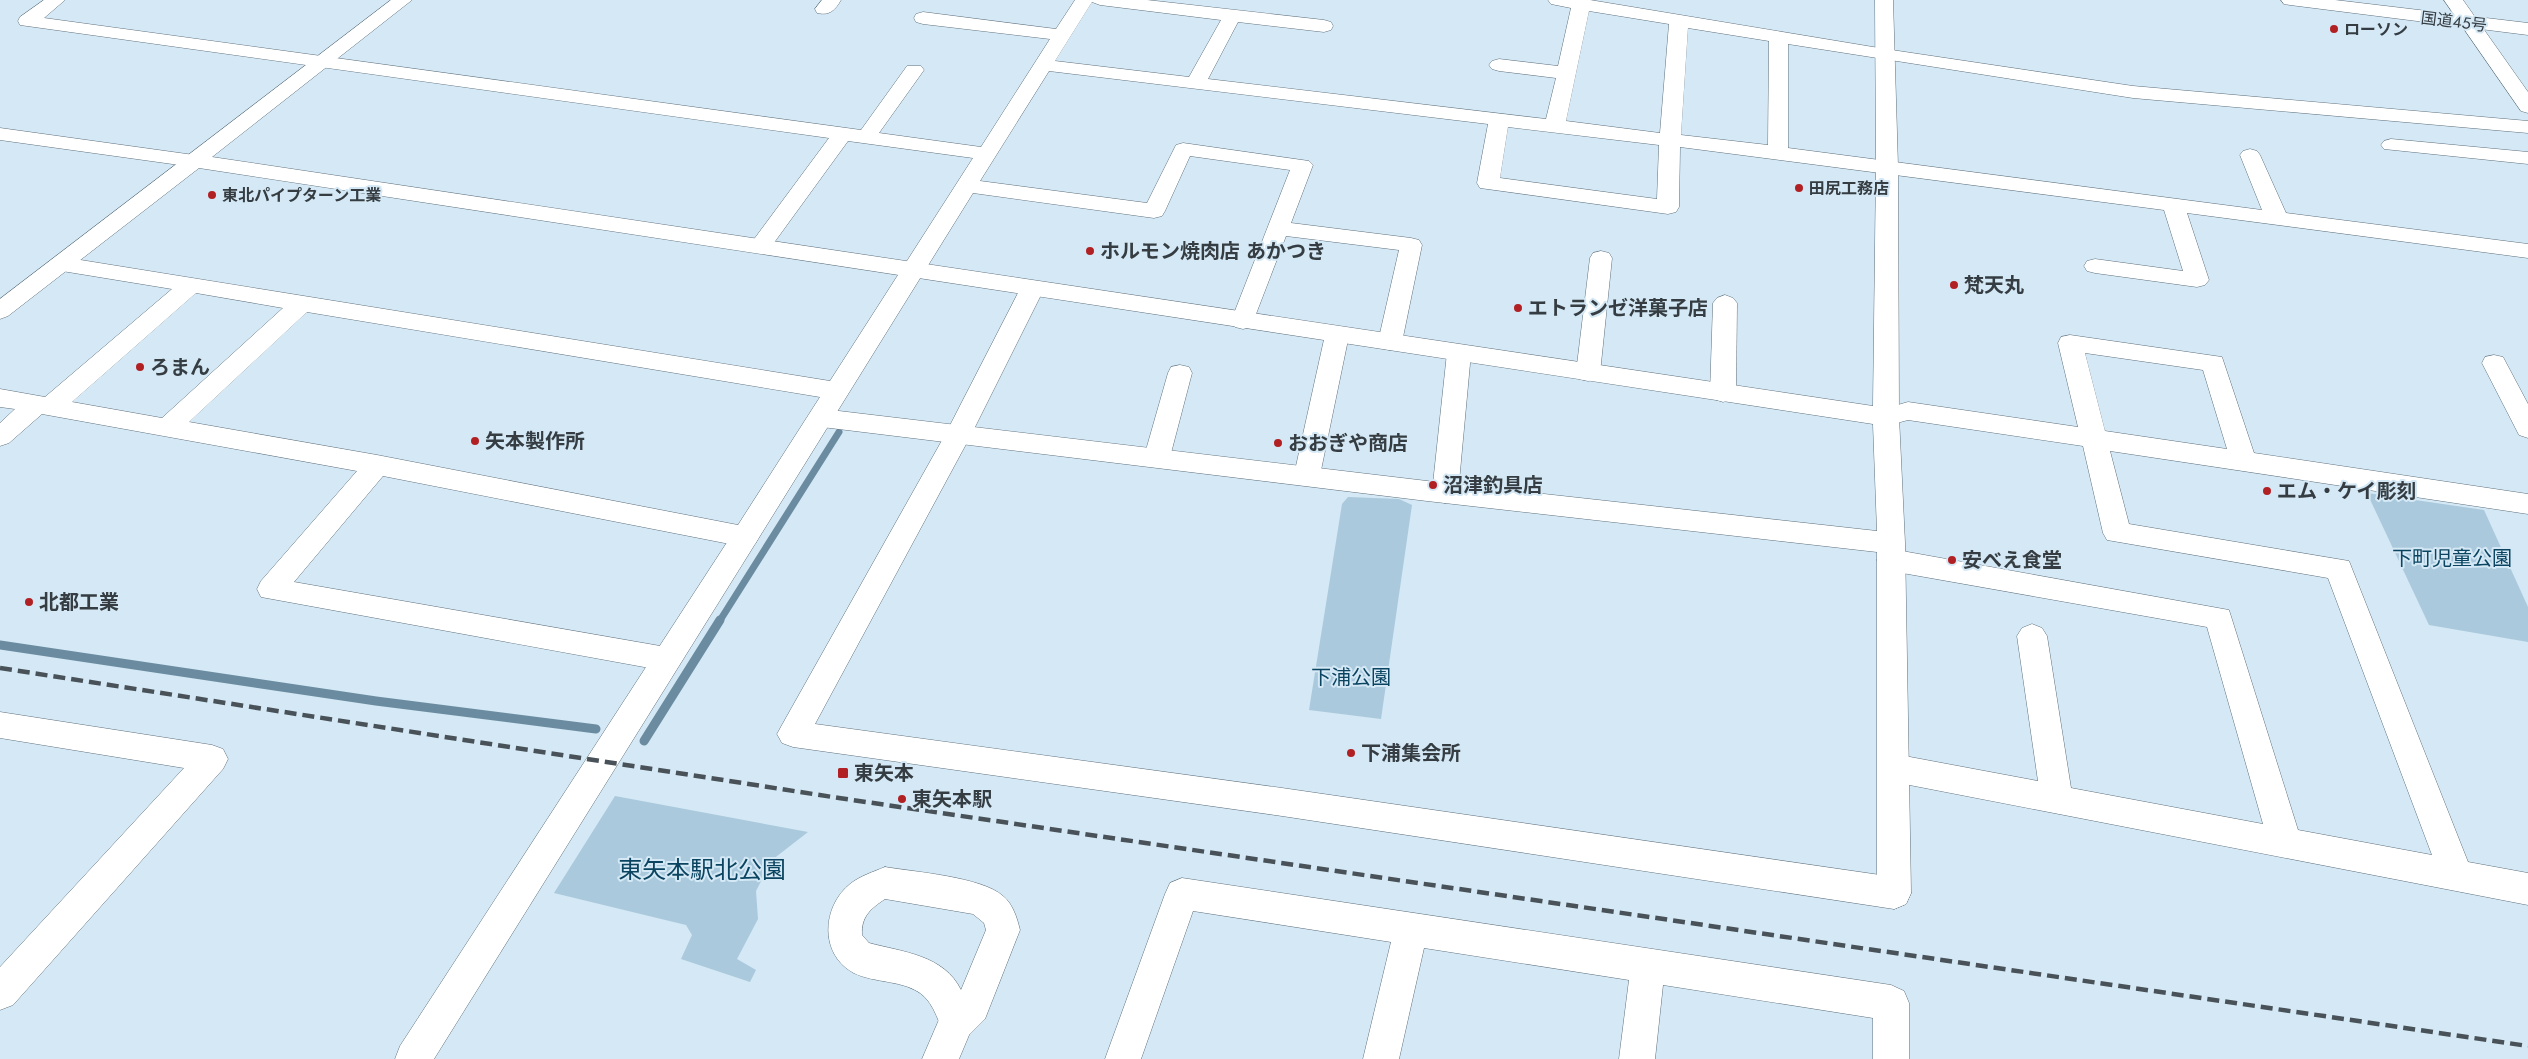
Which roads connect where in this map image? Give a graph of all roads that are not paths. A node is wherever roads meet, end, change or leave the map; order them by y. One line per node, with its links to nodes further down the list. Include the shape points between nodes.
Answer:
1 (56, 0): 19 (main road, via 27,21)
2 (403, 0): 19 (main road)
3 (1084, 0): 16 (main road)
4 (1100, 0): 10 (main road)
5 (1556, 0): 9 (main road)
6 (1884, 0): 18 (main road)
7 (2290, 0): 13 (main road, 国道45号)
8 (2453, 0): 13 (main road)
9 (1581, 4): 12 (main road); 23 (main road)
10 (1232, 16): 14 (main road); 24 (main road)
11 (923, 18): 16 (main road)
12 (1679, 20): 17 (main road); 32 (main road)
13 (2472, 24): 15 (main road, 国道45号); 25 (main road)
14 (1324, 26)
15 (2528, 30)
16 (1062, 35): 20 (main road)
17 (1778, 36): 18 (main road); 34 (main road)
18 (1885, 54): 28 (main road, via 2133,92); 39 (main road)
19 (325, 60): 30 (main road); 38 (main road)
20 (1044, 65): 24 (main road); 35 (main road)
21 (1499, 65): 23 (main road)
22 (914, 70): 31 (main road)
23 (1566, 73): 27 (main road)
24 (1195, 84): 26 (main road)
25 (2528, 107)
26 (1499, 119): 27 (main road); 32 (main road, via 1488,183 1668,207)
27 (1555, 126): 32 (main road)
28 (2528, 127)
29 (0, 134): 38 (main road)
30 (842, 134): 31 (main road); 44 (main road)
31 (866, 137): 35 (main road)
32 (1670, 140): 34 (main road)
33 (2391, 145): 37 (main road)
34 (1778, 153): 39 (main road)
35 (988, 154): 40 (main road)
36 (2250, 155): 42 (main road)
37 (2528, 158)
38 (194, 161): 44 (main road); 47 (main road)
39 (1887, 167): 41 (main road); 67 (main road)
40 (968, 186): 43 (main road, via 1154,211 1183,149 1302,165); 49 (main road)
41 (2173, 205): 42 (main road); 48 (main road, via 2198,280)
42 (2277, 218): 45 (main road)
43 (1280, 228): 55 (main road); 57 (main road, via 1411,244)
44 (760, 246): 49 (main road)
45 (2528, 251)
46 (1602, 258): 61 (main road)
47 (62, 264): 50 (main road); 54 (main road)
48 (2096, 266)
49 (915, 269): 51 (main road); 62 (main road)
50 (191, 285): 52 (main road); 65 (main road)
51 (1032, 289): 55 (main road); 70 (main road)
52 (302, 303): 62 (main road); 68 (main road)
53 (1726, 303): 63 (main road)
54 (0, 311)
55 (1243, 321): 56 (main road)
56 (1337, 335): 57 (main road); 76 (main road)
57 (1390, 342): 58 (main road)
58 (1459, 353): 61 (main road); 77 (main road)
59 (2494, 363): 69 (main road)
60 (1180, 372): 73 (main road)
61 (1588, 372): 63 (main road)
62 (838, 391): 66 (main road)
63 (1723, 393): 67 (main road)
64 (0, 398): 65 (main road)
65 (44, 405): 68 (main road); 71 (main road)
66 (822, 418): 70 (main road); 79 (main road)
67 (1886, 418): 72 (main road, via 1908,411); 80 (main road)
68 (167, 428): 75 (main road)
69 (2528, 429)
70 (958, 435): 73 (main road); 84 (main road, via 793,734 1282,802 1385,820 1894,893)
71 (0, 437)
72 (2094, 438): 74 (main road); 74 (main road, via 2070,343 2213,363); 87 (main road, via 2117,533 2339,569)
73 (1156, 458): 76 (main road)
74 (2243, 460): 78 (main road)
75 (377, 465): 79 (main road); 82 (main road, via 271,589)
76 (1307, 475): 77 (main road)
77 (1446, 493): 80 (main road)
78 (2528, 504)
79 (745, 537): 82 (main road)
80 (1891, 551): 84 (main road); 86 (main road, via 2219,618)
81 (2032, 636): 85 (main road)
82 (666, 659): 93 (main road)
83 (5, 732): 91 (main road, via 212,758)
84 (1894, 768): 85 (main road)
85 (2057, 800): 86 (main road)
86 (2284, 842): 87 (main road)
87 (2456, 874): 88 (main road)
88 (2528, 889)
89 (1411, 930): 90 (main road); 95 (main road, via 1182,894); 96 (main road)
90 (1648, 966): 97 (main road); 98 (main road, via 1891,1003)
91 (0, 992)
92 (957, 1021): 92 (main road, via 942,989 925,975 859,957 851,950 845,939 844,926 854,903 874,886 885,883 980,899 1000,917 1003,930 972,1007); 94 (main road)
93 (413, 1059)
94 (940, 1059)
95 (1123, 1059)
96 (1381, 1059)
97 (1637, 1059)
98 (1891, 1059)

